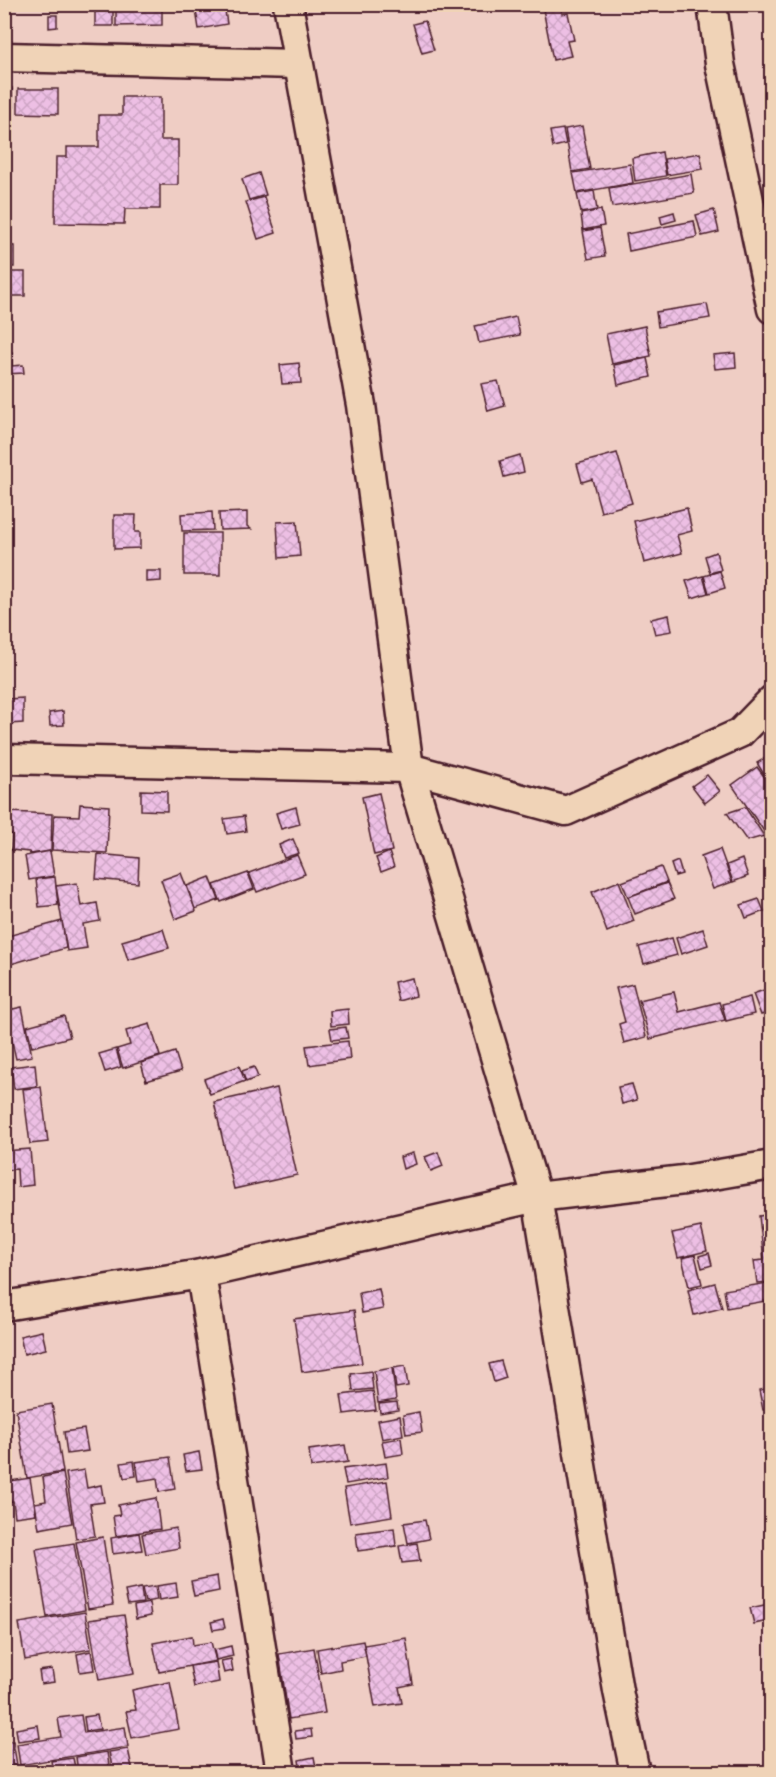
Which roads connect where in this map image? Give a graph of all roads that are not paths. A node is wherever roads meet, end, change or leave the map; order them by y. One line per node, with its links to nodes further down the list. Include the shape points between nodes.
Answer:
1 (288, 4): 4 (street)
2 (712, 4): 5 (street, via 720,64)
3 (4, 57): 4 (street)
4 (297, 64): 8 (street, via 361,405)
5 (771, 309)
6 (771, 700): 8 (street, via 740,733 566,811)
7 (4, 759): 8 (street)
8 (409, 768): 10 (street)
9 (771, 1165): 10 (street, via 684,1180)
10 (537, 1197): 11 (street); 14 (street, via 618,1691)
11 (201, 1274): 12 (street); 13 (street)
12 (4, 1306)
13 (281, 1773)
14 (635, 1773)

